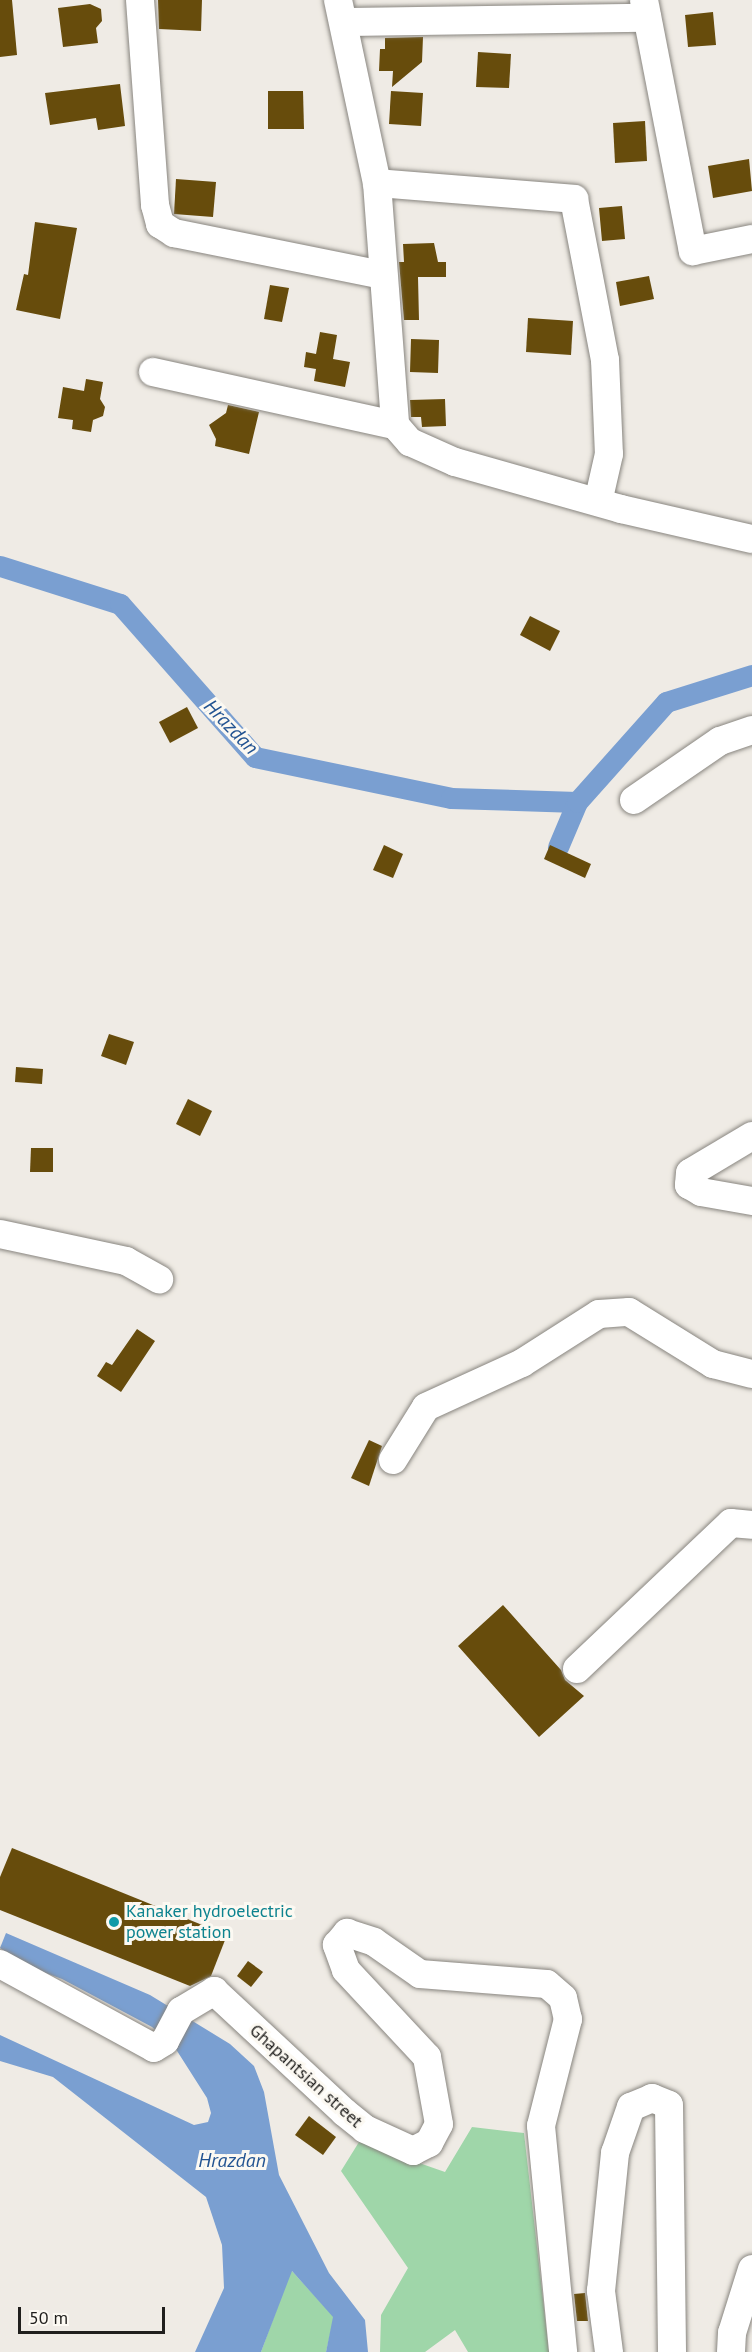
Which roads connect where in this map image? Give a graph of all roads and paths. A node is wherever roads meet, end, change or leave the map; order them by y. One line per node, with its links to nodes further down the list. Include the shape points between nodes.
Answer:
1 (140, 0): 6 (street, via 155,205 160,224 174,233)
2 (646, 9): 3 (street); 5 (street, via 693,251)
3 (342, 11): 4 (street)
4 (377, 183): 6 (street); 9 (street, via 574,199 605,360 609,454)
5 (752, 239)
6 (382, 275): 8 (street)
7 (153, 372): 8 (street)
8 (395, 425): 9 (street, via 410,442 455,462)
9 (598, 502): 10 (street)
10 (752, 539)
11 (752, 730): 12 (street, via 720,741)
12 (634, 800)
13 (752, 1136): 14 (street, via 690,1173 689,1185 701,1192)
14 (752, 1201)
15 (0, 1234): 16 (street, via 126,1261)
16 (159, 1279)
17 (752, 1374): 18 (street, via 713,1364 629,1312 598,1314 522,1363 426,1407)
18 (393, 1460)
19 (752, 1526): 20 (street, via 731,1523)
20 (577, 1669)
21 (0, 1964): 23 (street, Ghapantsian street, via 149,2047 165,2041 181,2011 214,1991 275,2051 365,2129 412,2151 429,2143 439,2124 427,2057 346,1970 337,1945 347,1933 374,1942 420,1974 547,1984 563,1998 568,2019 541,2126)
22 (752, 2269): 26 (street)
23 (563, 2352)
24 (609, 2352): 25 (street, via 602,2292 615,2153 631,2107 652,2098 669,2105)
25 (672, 2352)
26 (730, 2352)

